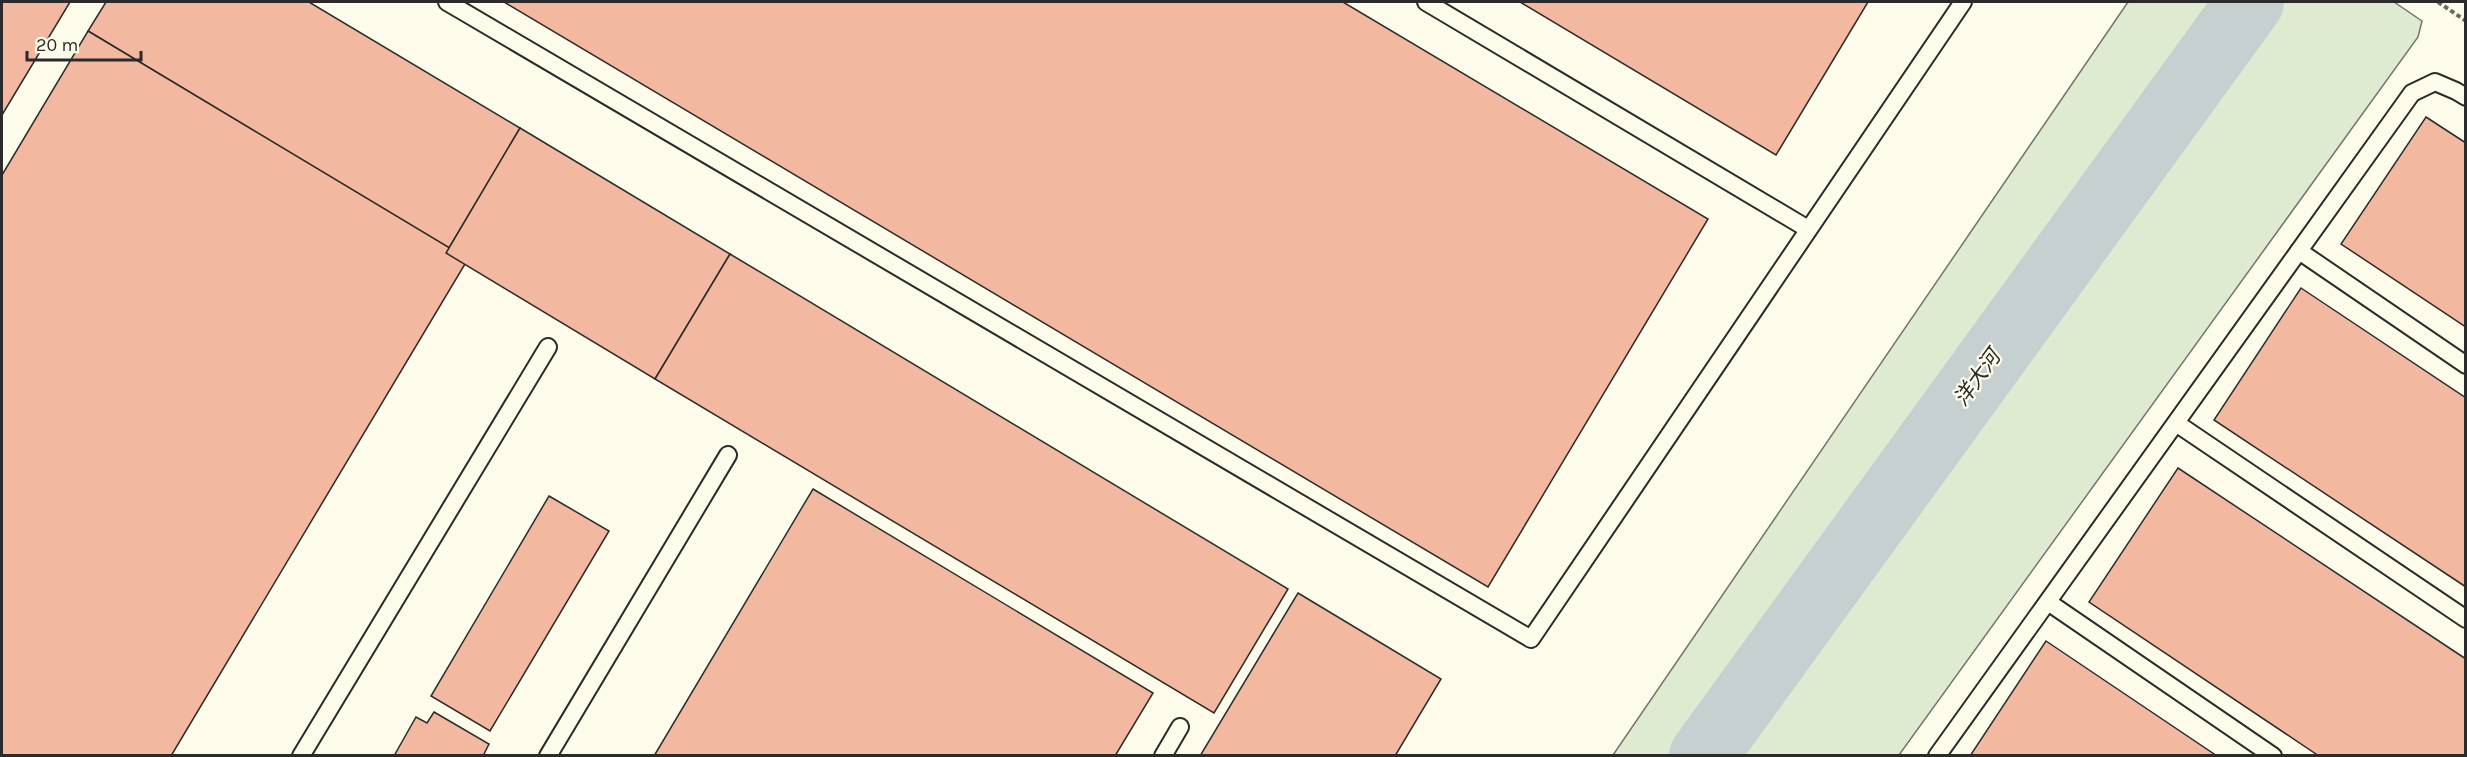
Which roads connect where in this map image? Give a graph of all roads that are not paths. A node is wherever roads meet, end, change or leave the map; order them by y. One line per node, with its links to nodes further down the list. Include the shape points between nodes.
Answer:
1 (447, 2): 5 (lane, via 1530,639)
2 (1426, 2): 5 (lane)
3 (1962, 2): 5 (lane)
4 (2466, 97): 6 (lane, via 2435,82 2412,93)
5 (1809, 229)
6 (2299, 251): 8 (lane); 9 (lane)
7 (548, 347): 14 (lane)
8 (2466, 365)
9 (2176, 423): 11 (lane); 12 (lane)
10 (728, 455): 15 (lane)
11 (2048, 602): 17 (lane); 18 (lane)
12 (2466, 619)
13 (1180, 727): 16 (lane)
14 (300, 756)
15 (548, 756)
16 (1163, 756)
17 (1937, 756)
18 (2273, 756)

